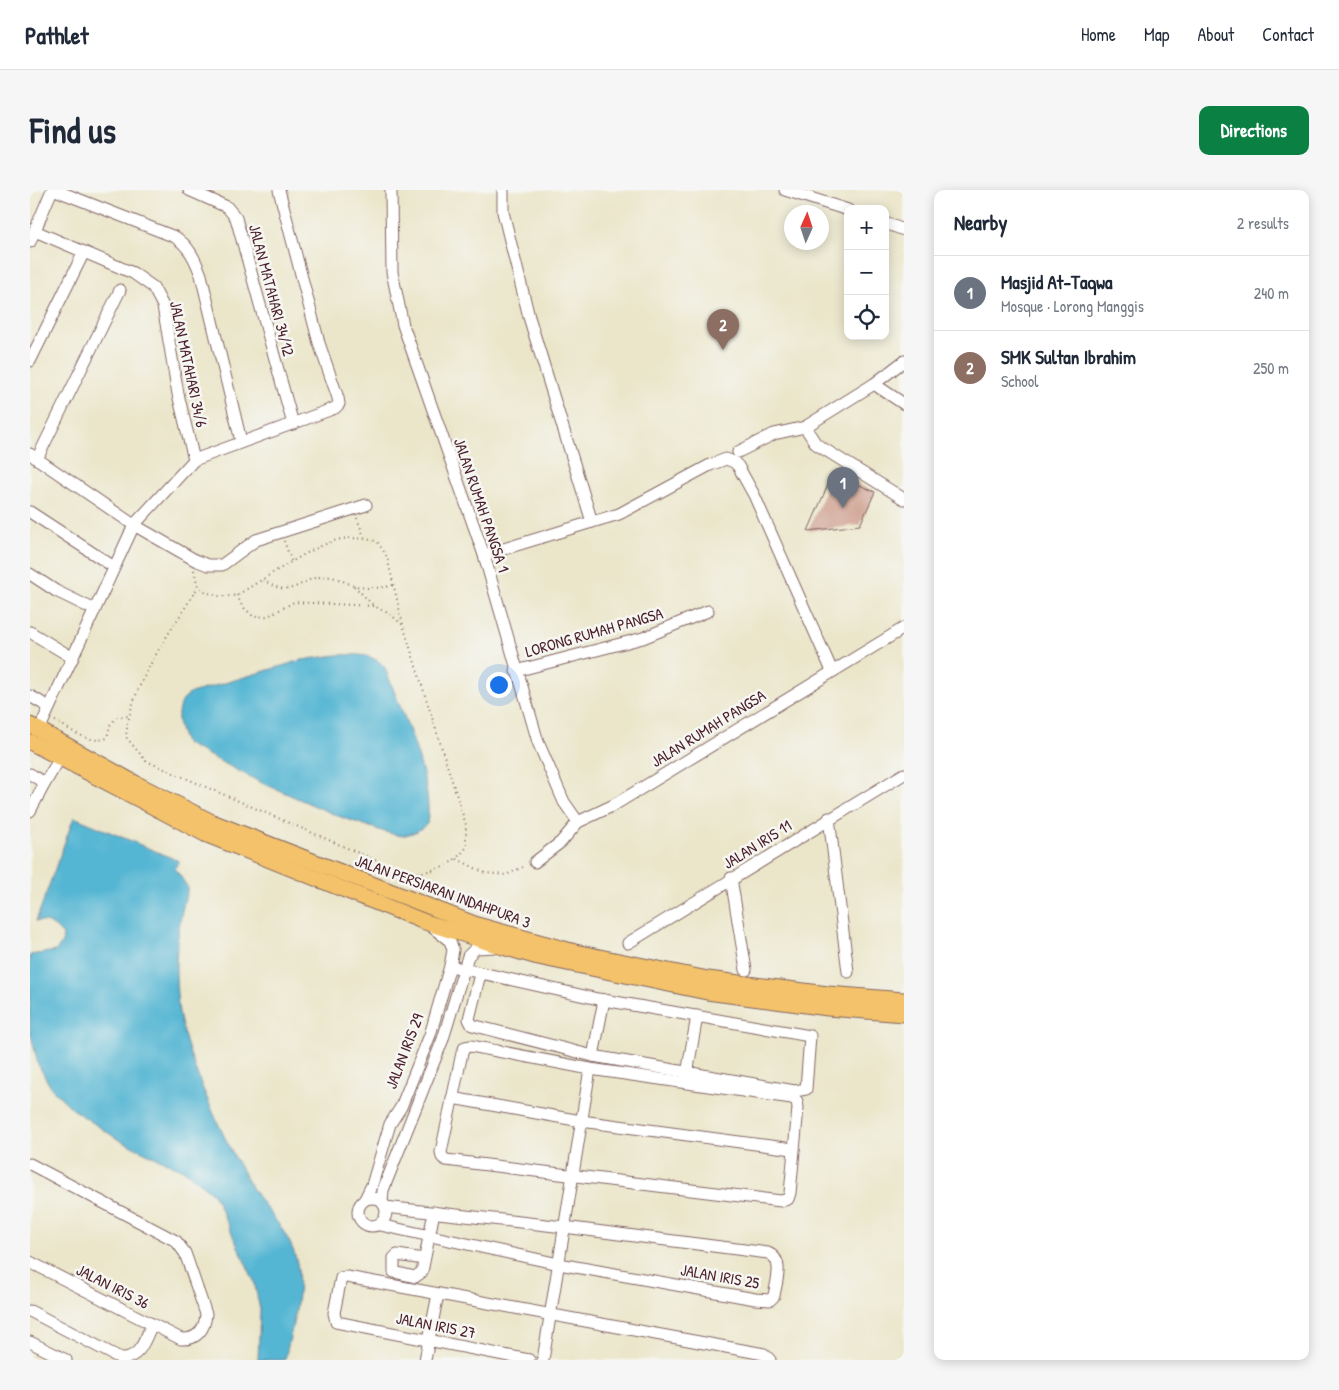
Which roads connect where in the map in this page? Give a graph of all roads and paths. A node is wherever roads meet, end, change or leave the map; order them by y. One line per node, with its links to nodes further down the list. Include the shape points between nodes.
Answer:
1 (53, 190): 10 (street); 20 (street, via 184,242 201,275)
2 (189, 190): 18 (street, JALAN MATAHARI 34/12, via 226,207 236,218)
3 (279, 190): 18 (street, via 319,343 339,404)
4 (391, 190): 32 (street, JALAN RUMAH PANGSA 1, via 391,249 397,305 426,398)
5 (503, 190): 28 (street, via 503,212 530,318)
6 (785, 190): 7 (street)
7 (844, 209)
8 (889, 224): 9 (street)
9 (904, 230)
10 (35, 232): 11 (street); 12 (street, JALAN MATAHARI 34/6)
11 (30, 242)
12 (84, 252): 14 (street); 23 (street, JALAN MATAHARI 34/6, via 133,273 153,287 163,306 178,394)
13 (120, 290): 22 (street)
14 (30, 361)
15 (904, 361): 16 (street)
16 (874, 384): 17 (street); 19 (street)
17 (904, 404)
18 (293, 424): 20 (street)
19 (805, 427): 21 (street, via 774,434); 24 (street, via 816,444)
20 (241, 441): 23 (street)
21 (738, 452)
22 (33, 457): 29 (street)
23 (194, 460): 29 (street)
24 (904, 499)
25 (366, 505): 26 (street)
26 (354, 509): 30 (street); 31 (path)
27 (30, 512): 35 (street)
28 (592, 522): 32 (street); 49 (street, via 619,514 710,465 726,459 734,462 754,495)
29 (134, 525): 33 (street); 35 (street)
30 (280, 532): 33 (street, via 256,540 222,565 208,565); 34 (path)
31 (365, 539): 34 (path, via 340,539); 38 (path, via 377,541 387,557)
32 (484, 555): 50 (street, JALAN RUMAH PANGSA 1)
33 (195, 560): 40 (path, via 193,575)
34 (292, 563): 37 (path)
35 (114, 566): 43 (street)
36 (30, 574): 43 (street)
37 (263, 580): 39 (path, via 276,589 287,590 313,579 331,577); 41 (path)
38 (394, 585): 39 (path, via 374,589); 45 (path)
39 (354, 586): 42 (path)
40 (198, 587): 41 (path, via 211,596); 52 (path, via 138,688)
41 (237, 595): 42 (path, via 242,606 254,617 268,616 294,602)
42 (374, 606): 45 (path)
43 (95, 610): 48 (street)
44 (708, 611): 50 (street, LORONG RUMAH PANGSA, via 643,638)
45 (403, 625): 61 (path, via 466,825 466,848)
46 (904, 628): 49 (street, JALAN RUMAH PANGSA)
47 (30, 632): 48 (street)
48 (73, 658): 53 (street)
49 (832, 671): 60 (street, JALAN RUMAH PANGSA, via 614,805)
50 (516, 672): 60 (street, JALAN RUMAH PANGSA 1, via 549,770)
51 (30, 696): 53 (street)
52 (128, 716): 53 (path, via 117,717 110,725 107,738 99,741); 61 (path, via 126,737 146,761 404,873 433,872)
53 (39, 724): 54 (main road, JALAN PERSIARAN INDAHPURA 3); 73 (main road, JALAN PERSIARAN INDAHPURA 3, via 212,822 477,925 574,952 708,979)
54 (60, 758): 57 (street); 64 (main road, JALAN PERSIARAN INDAHPURA 3, via 205,834)
55 (30, 774): 57 (street)
56 (904, 774): 59 (street, JALAN IRIS 11)
57 (45, 783): 58 (street)
58 (30, 811)
59 (829, 818): 63 (street, JALAN IRIS 11); 70 (street)
60 (578, 822): 62 (street, JALAN RUMAH PANGSA, via 561,842)
61 (457, 860): 62 (path, via 485,873 506,875)
62 (535, 862)
63 (731, 878): 65 (street, JALAN IRIS 11); 69 (street)
64 (425, 922): 66 (main road, JALAN PERSIARAN INDAHPURA 3); 67 (street, JALAN IRIS 29, via 450,941 453,950)
65 (628, 943)
66 (503, 947): 68 (street, JALAN IRIS 29, via 470,951); 74 (main road, JALAN PERSIARAN INDAHPURA 3, via 706,992)
67 (450, 966): 68 (street); 84 (street, JALAN IRIS 29, via 430,1035 401,1107 390,1124)
68 (464, 970): 71 (street); 85 (street, JALAN IRIS 29, via 443,1039 383,1190)
69 (746, 970)
70 (848, 972)
71 (480, 974): 72 (street); 76 (street, via 470,1024)
72 (604, 1000): 75 (street); 76 (street)
73 (904, 1000)
74 (904, 1014)
75 (697, 1016): 78 (street); 78 (street, via 810,1036 806,1089 796,1092)
76 (593, 1056): 78 (street)
77 (590, 1069): 79 (street, via 465,1047); 80 (street); 81 (street, via 792,1098 797,1101 798,1108)
78 (687, 1074)
79 (452, 1098): 80 (street); 83 (street, via 441,1152 446,1160)
80 (581, 1121): 81 (street); 83 (street)
81 (793, 1148): 83 (street, via 790,1193 782,1201)
82 (30, 1164): 96 (street, JALAN IRIS 36, via 176,1241 185,1253 206,1314 199,1333 188,1340)
83 (573, 1174): 88 (street)
84 (365, 1200): 85 (street, via 377,1199); 87 (street, via 358,1206 359,1219 370,1227)
85 (383, 1204): 86 (street, JALAN IRIS 25); 87 (street, via 386,1215)
86 (434, 1212): 88 (street, JALAN IRIS 25); 89 (street)
87 (380, 1225): 89 (street, JALAN IRIS 25)
88 (564, 1227): 92 (street); 92 (street, JALAN IRIS 25, via 768,1253 778,1261 775,1290 770,1300 755,1299)
89 (429, 1234): 90 (street); 92 (street, JALAN IRIS 25)
90 (424, 1259)
91 (30, 1262): 96 (street, JALAN IRIS 36)
92 (558, 1264): 95 (street)
93 (438, 1294): 95 (street); 97 (street); 97 (street, JALAN IRIS 27, via 341,1278 334,1313 336,1322)
94 (30, 1311): 96 (street, via 125,1359 138,1352)
95 (551, 1314): 102 (street); 103 (street, via 764,1354)
96 (152, 1324)
97 (429, 1340): 100 (street); 101 (street, JALAN IRIS 27)
98 (30, 1342): 99 (street)
99 (66, 1360)
100 (425, 1360)
101 (529, 1360)
102 (543, 1360)
103 (770, 1360)

